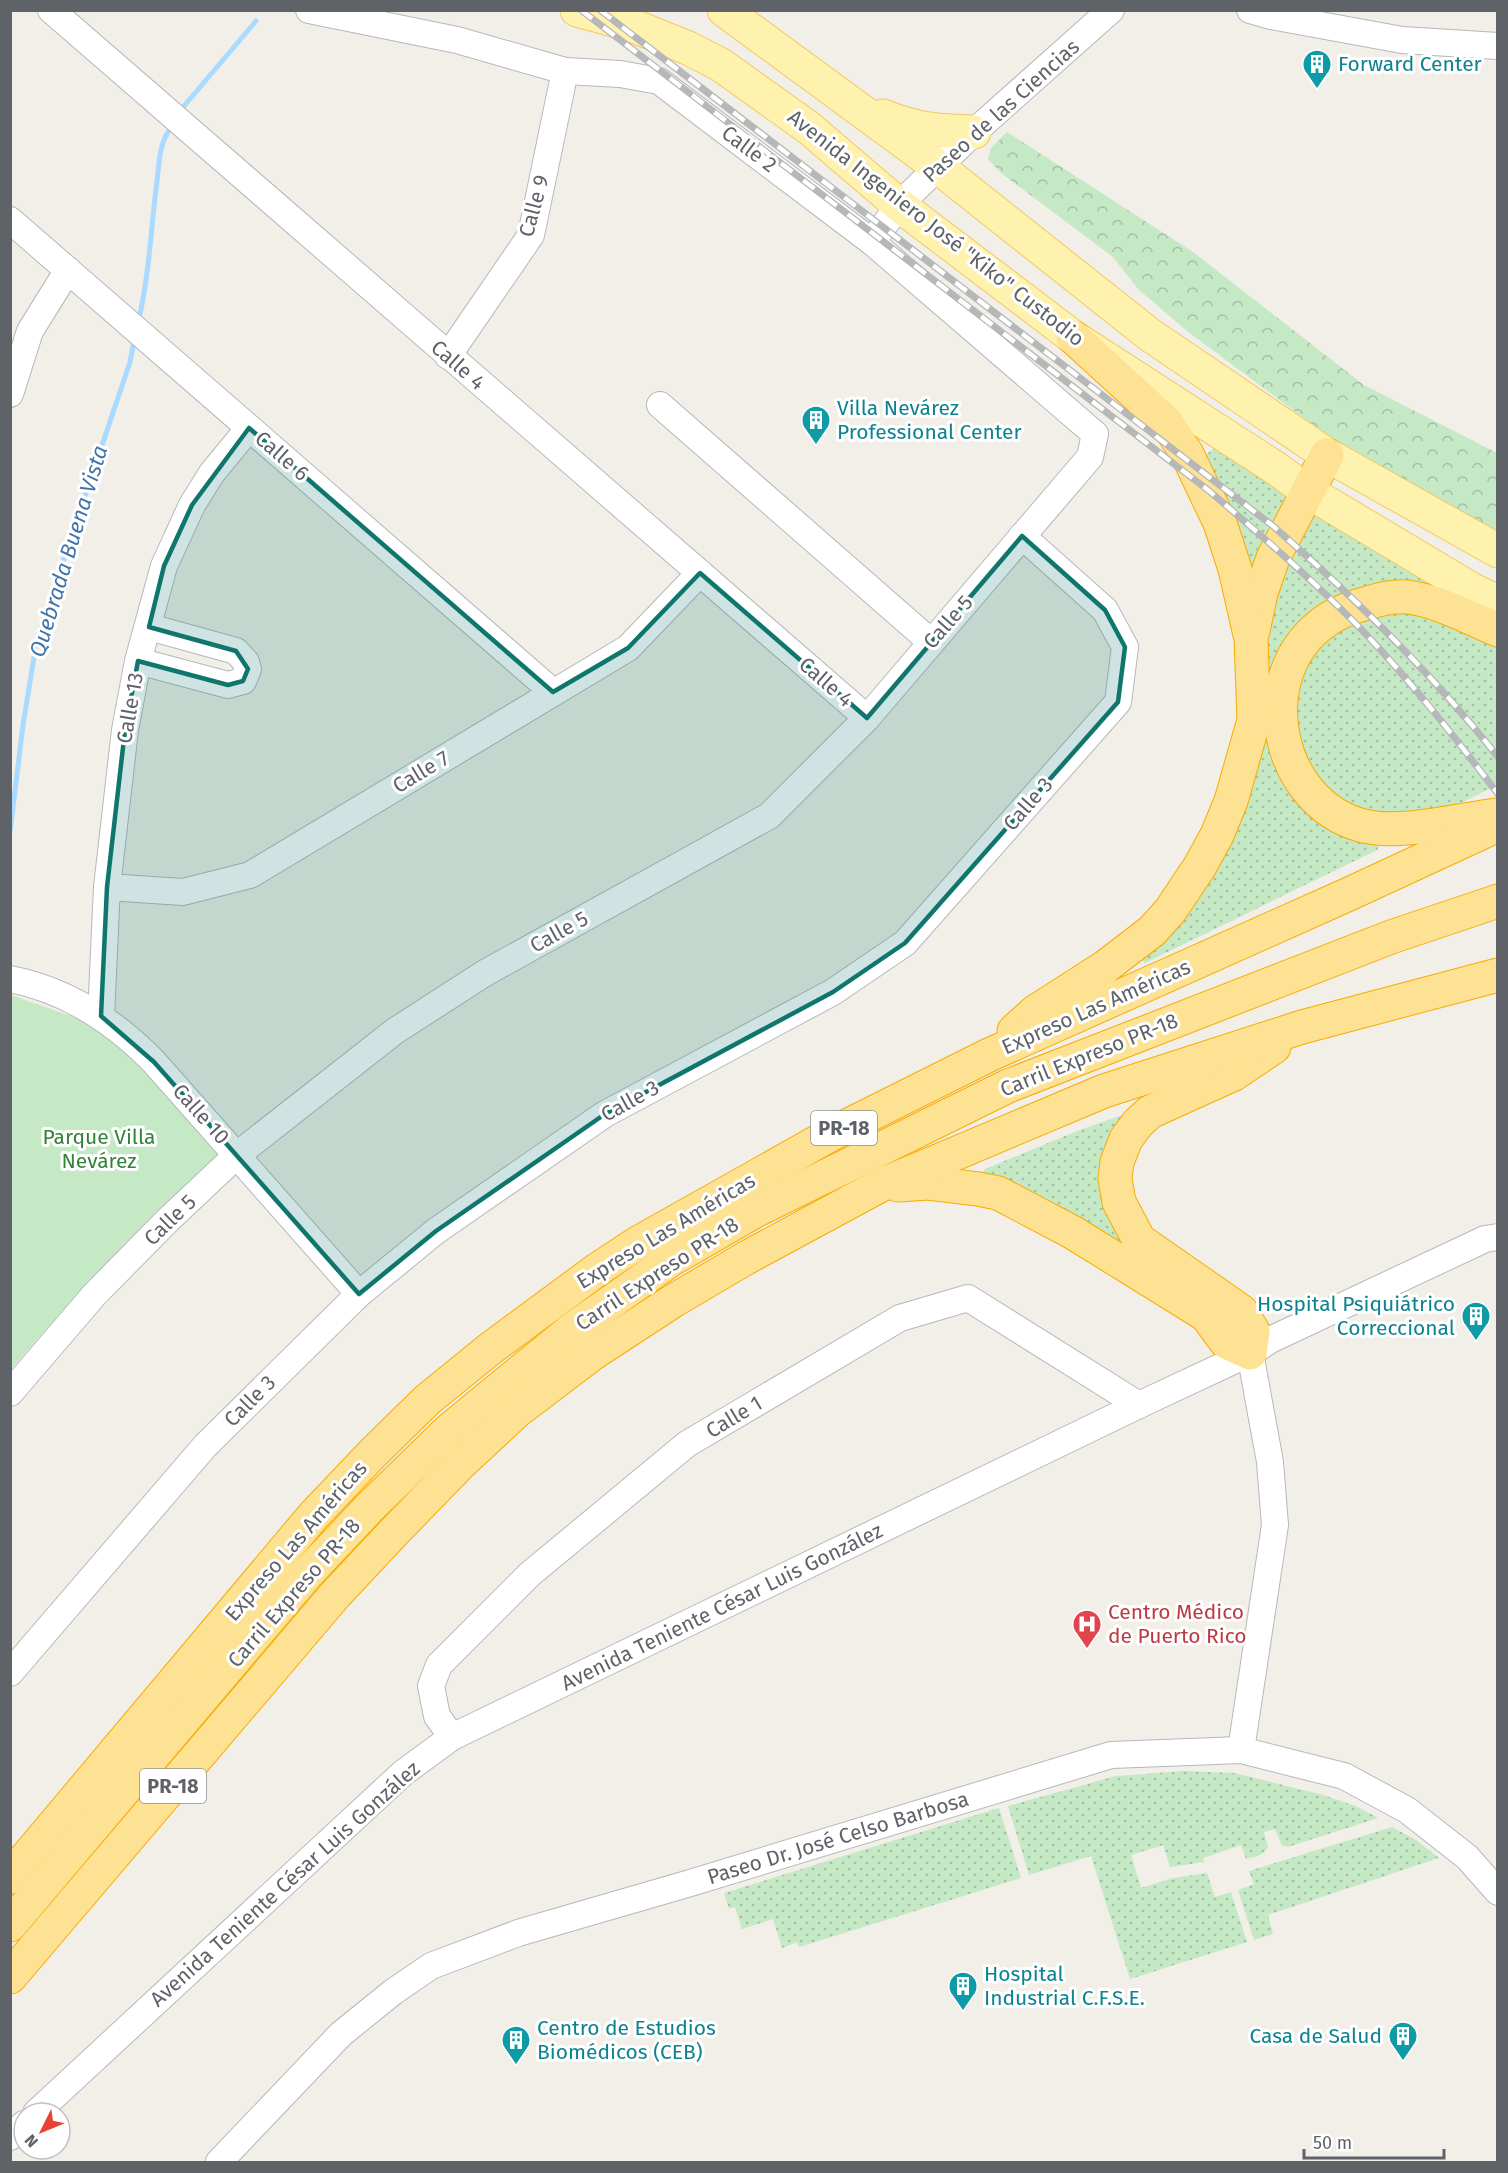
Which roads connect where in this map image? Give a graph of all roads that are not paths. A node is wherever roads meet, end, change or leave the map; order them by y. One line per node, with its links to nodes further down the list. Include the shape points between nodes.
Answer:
1 (51, 10): 17 (street, Calle 4)
2 (309, 10): 8 (street, Calle 2, via 457,40)
3 (577, 10): 12 (main road, Avenida Ingeniero José "Kiko" Custodio, via 628,24 721,65 809,128)
4 (724, 10): 9 (main road)
5 (1111, 10): 10 (street, Paseo de las Ciencias)
6 (1250, 10): 7 (street, via 1402,40)
7 (1497, 46)
8 (565, 70): 14 (street, Calle 2, via 659,81); 17 (street, Calle 9, via 531,235)
9 (852, 103): 10 (main road, via 902,124); 11 (main road)
10 (974, 132): 11 (street, Paseo de las Ciencias)
11 (938, 167): 12 (street, Paseo de las Ciencias); 21 (main road, via 1150,335)
12 (899, 205): 14 (street, Paseo de las Ciencias); 16 (main road, Avenida Ingeniero José "Kiko" Custodio)
13 (10, 220): 15 (street, Calle 6)
14 (872, 242): 22 (street, Calle 2, via 1095,434)
15 (68, 270): 18 (street, via 30,332); 20 (street, Calle 6)
16 (1073, 337): 23 (main road, Avenida Ingeniero José "Kiko" Custodio); 30 (highway, via 1167,422 1187,454 1220,524)
17 (448, 356): 26 (street, Calle 4)
18 (10, 394)
19 (660, 405): 31 (street)
20 (249, 428): 28 (street, Calle 13, via 212,472 192,506 164,566); 33 (street, Calle 6)
21 (1327, 455): 23 (highway); 25 (main road)
22 (1090, 457): 24 (street, Calle 5)
23 (1307, 491): 27 (main road, Avenida Ingeniero José "Kiko" Custodio); 30 (highway, via 1273,558)
24 (1022, 536): 31 (street, Calle 5); 47 (street, Calle 3, via 1105,610 1125,647 1118,702 905,943 833,992 604,1114 436,1232)
25 (1497, 551)
26 (700, 573): 33 (street, Calle 7, via 628,648); 34 (street, Calle 4)
27 (1497, 602)
28 (149, 627): 32 (street, Calle 13); 32 (street, via 236,651 248,669 243,681 228,685)
29 (1497, 630): 35 (highway, via 1433,603 1407,597 1356,606 1318,626 1305,640 1284,683 1280,709 1292,765 1321,806 1341,819 1388,829)
30 (1251, 639): 43 (highway, via 1254,720 1231,801 1200,866 1152,931 1035,1012)
31 (931, 642): 34 (street, Calle 5)
32 (138, 661): 37 (street, Calle 13, via 125,730)
33 (553, 692): 37 (street, Calle 7, via 250,875 183,892)
34 (867, 717): 44 (street, Calle 5, via 769,816 485,973 395,1031)
35 (1497, 815)
36 (1497, 825): 43 (highway, Expreso Las Américas / PR-18)
37 (107, 887): 41 (street, Calle 13)
38 (1497, 901): 56 (highway, Carril Expreso PR-18, via 1391,936 1008,1086 755,1211 672,1259 513,1377 448,1431 370,1507 306,1575)
39 (1497, 975): 42 (highway, PR-18)
40 (10, 979): 41 (street, Calle 10, via 63,995)
41 (101, 1016): 44 (street, Calle 10, via 131,1038)
42 (1302, 1027): 45 (highway, PR-18, via 1104,1091); 48 (highway, via 1234,1074 1150,1112 1126,1139 1115,1179 1119,1202 1139,1240 1241,1311 1253,1331)
43 (989, 1055): 54 (highway, Expreso Las Américas / PR-18, via 835,1132 636,1244 491,1348 427,1400 314,1515)
44 (237, 1155): 47 (street, Calle 10); 49 (street, Calle 5, via 96,1294)
45 (881, 1185): 48 (highway, via 928,1183 998,1193 1072,1232 1206,1315 1226,1342); 57 (highway, PR-18, via 673,1301 592,1354 517,1411 460,1464 335,1595)
46 (1497, 1237): 48 (street, Avenida Teniente César Luis González, via 1485,1239)
47 (359, 1294): 51 (street, Calle 3, via 205,1446)
48 (1250, 1353): 50 (street, Avenida Teniente César Luis González); 53 (street, via 1270,1462 1275,1525)
49 (10, 1393)
50 (1139, 1405): 52 (street, Avenida Teniente César Luis González); 52 (street, Calle 1, via 968,1298 900,1318 687,1444 530,1574 439,1665 431,1686 436,1716)
51 (10, 1673)
52 (452, 1737): 58 (street, Avenida Teniente César Luis González, via 403,1773)
53 (1241, 1750): 55 (street, Paseo Dr. José Celso Barbosa, via 1344,1776 1407,1810 1467,1857); 59 (street, Paseo Dr. José Celso Barbosa, via 1111,1755 459,1954 431,1966 341,2034)
54 (10, 1876)
55 (1497, 1892)
56 (10, 1925)
57 (10, 1977)
58 (49, 2101)
59 (219, 2163)

